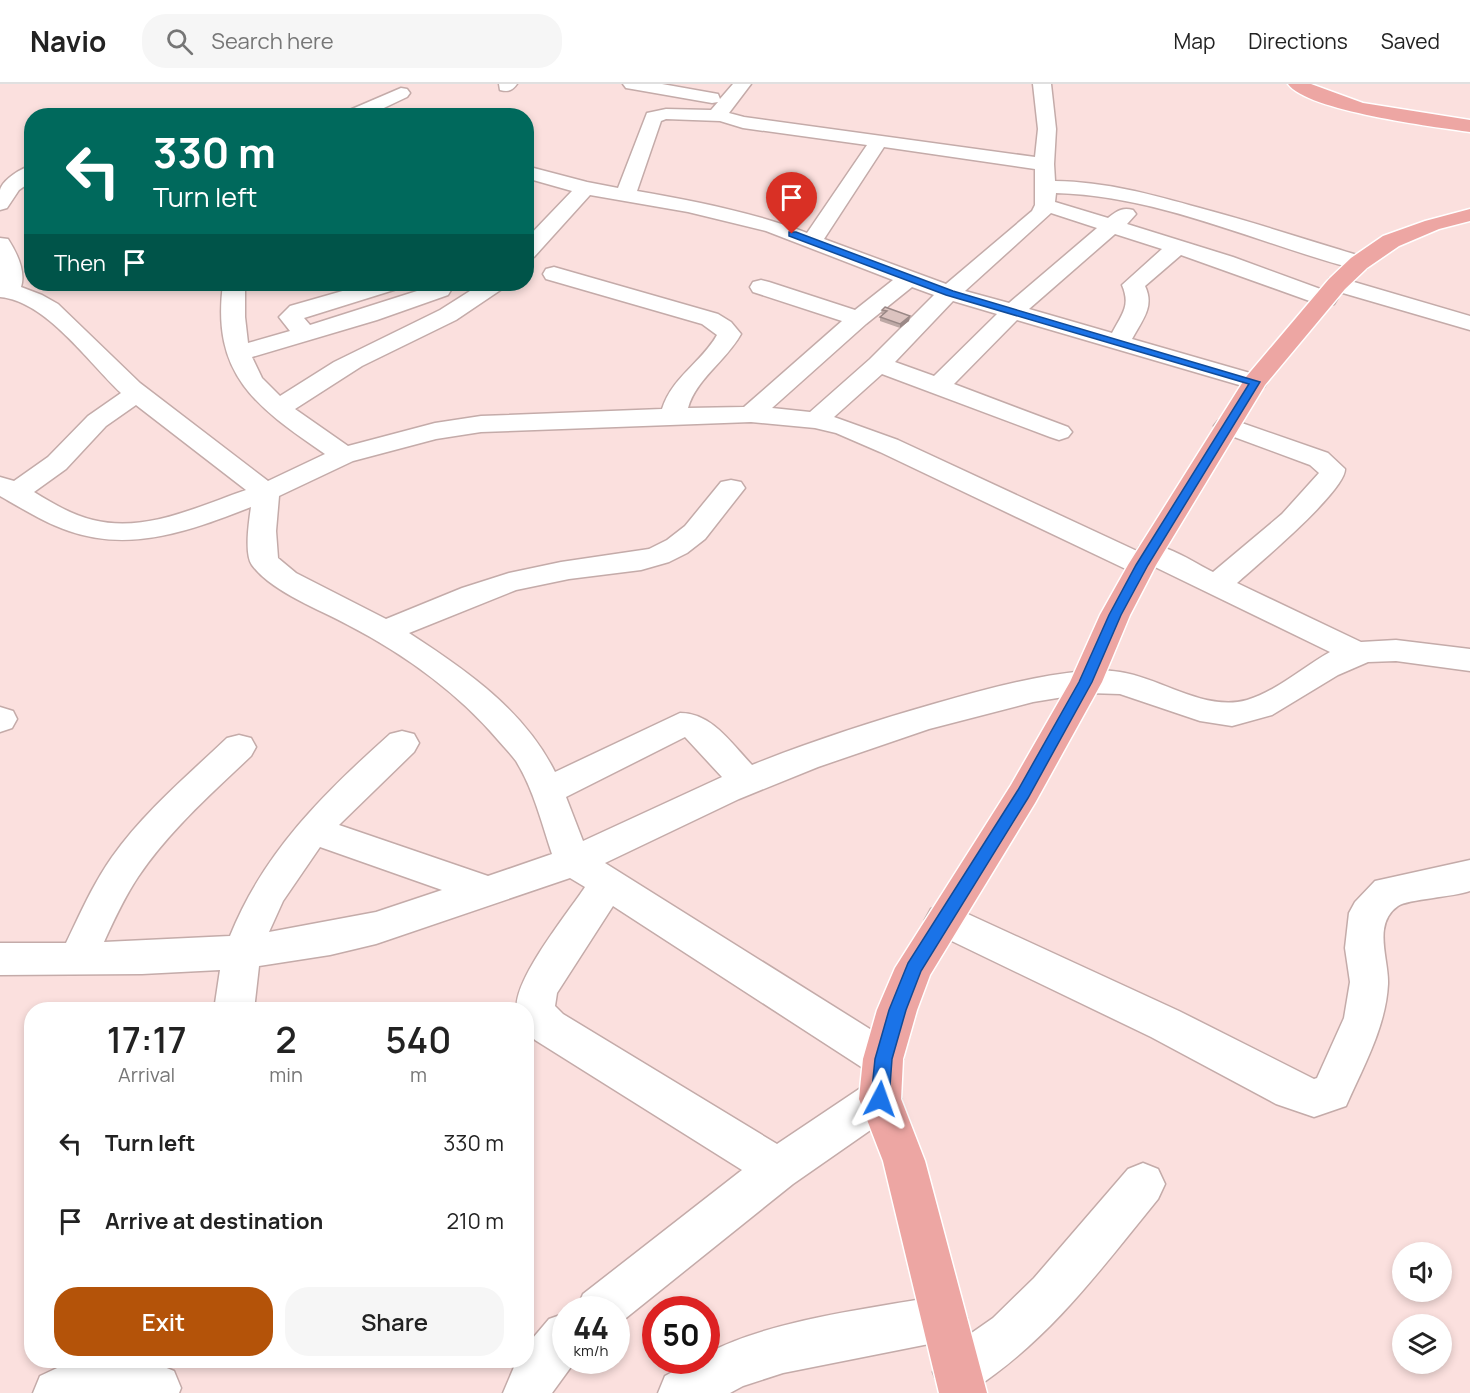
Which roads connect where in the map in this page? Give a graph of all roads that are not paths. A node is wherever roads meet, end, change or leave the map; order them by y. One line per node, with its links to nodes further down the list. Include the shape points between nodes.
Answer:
1 (632, 84): 7 (street)
2 (742, 84): 7 (street)
3 (1042, 84): 10 (street, via 1047,129)
4 (1297, 84): 8 (main road, via 1355,106)
5 (401, 93): 6 (street)
6 (368, 108)
7 (725, 108): 9 (street, via 743,122); 14 (street, via 653,117)
8 (1470, 126)
9 (879, 141): 10 (street); 20 (street)
10 (1044, 164): 15 (street)
11 (534, 174): 13 (street)
12 (24, 177): 17 (street)
13 (585, 188): 14 (street); 21 (street)
14 (625, 195): 20 (street, via 735,216)
15 (1046, 196): 16 (street, via 1104,189); 19 (street); 33 (street, via 1040,214)
16 (1143, 199): 19 (street); 26 (street, via 1259,230)
17 (0, 204)
18 (1470, 215): 26 (main road, via 1391,241)
19 (1112, 225): 23 (street); 34 (street)
20 (812, 241): 25 (street)
21 (534, 243)
22 (0, 244): 28 (street, via 13,274 13,283)
23 (1177, 247): 26 (street); 38 (street, via 1133,285 1138,305)
24 (554, 274): 46 (street, via 710,319 729,334 724,346 687,383 676,400)
25 (908, 279): 33 (street); 35 (street)
26 (1341, 282): 36 (street); 41 (main road)
27 (761, 287): 35 (street)
28 (4, 290): 43 (street, via 41,303)
29 (234, 291): 39 (street, via 233,323)
30 (365, 291): 37 (street, via 298,311 291,317)
31 (437, 291): 37 (street)
32 (486, 291): 44 (street, via 442,319 328,374)
33 (949, 293): 34 (street); 40 (street)
34 (1012, 312): 38 (street); 42 (street)
35 (858, 319): 45 (street)
36 (1470, 323)
37 (304, 333): 39 (street)
38 (1118, 343): 41 (street)
39 (240, 353): 44 (street, via 245,372)
40 (879, 364): 42 (street); 47 (street)
41 (1255, 382): 48 (main road)
42 (938, 386): 49 (street)
43 (138, 393): 52 (street, via 96,421 57,463); 53 (street)
44 (279, 408): 50 (street)
45 (751, 414): 46 (street); 47 (street)
46 (673, 416): 50 (street, via 481,424 435,431)
47 (816, 420): 54 (street, via 889,446)
48 (1227, 426): 54 (main road); 55 (street, via 1319,459 1328,464 1332,474 1292,520)
49 (1059, 432)
50 (344, 455): 53 (street)
51 (731, 488): 56 (street, via 703,525 665,554 524,579 478,593)
52 (8, 489): 53 (street, via 91,529 127,535 160,529)
53 (266, 492): 56 (street, via 264,561 286,580)
54 (1146, 559): 55 (street); 59 (main road, via 1115,615)
55 (1216, 585): 57 (street)
56 (385, 631): 63 (street, via 446,671 488,707 529,754)
57 (1358, 653): 58 (street, via 1392,651); 59 (street, via 1245,713 1221,714 1142,688 1115,682)
58 (1470, 660)
59 (1086, 682): 62 (street, via 986,702 899,726); 69 (main road, via 1023,794)
60 (402, 743): 64 (street)
61 (239, 747): 72 (street, via 168,815 133,855 104,902)
62 (747, 781): 63 (street, via 698,729 680,725); 65 (street)
63 (547, 791): 65 (street)
64 (312, 830): 68 (street); 70 (street, via 272,885)
65 (573, 861): 67 (street); 68 (street)
66 (1470, 874): 69 (street, via 1388,892 1368,913 1364,948 1369,982 1364,1018 1331,1092 1314,1098)
67 (608, 883): 74 (street); 75 (street, via 539,988 534,1004 538,1016 549,1027)
68 (487, 891): 70 (street, via 379,927 310,943)
69 (944, 920): 74 (main road, via 914,968 897,1010)
70 (243, 952): 72 (street); 73 (street)
71 (0, 959): 72 (street)
72 (77, 959)
73 (235, 1002)
74 (882, 1079): 75 (street); 78 (main road)
75 (778, 1169): 77 (street)
76 (1143, 1184): 81 (street, via 1050,1294)
77 (617, 1296)
78 (944, 1318): 81 (main road); 84 (street, via 783,1349 732,1366)
79 (552, 1351): 83 (street)
80 (160, 1381): 82 (street, via 70,1386)
81 (960, 1382)
82 (57, 1393)
83 (527, 1393)
84 (682, 1393)

